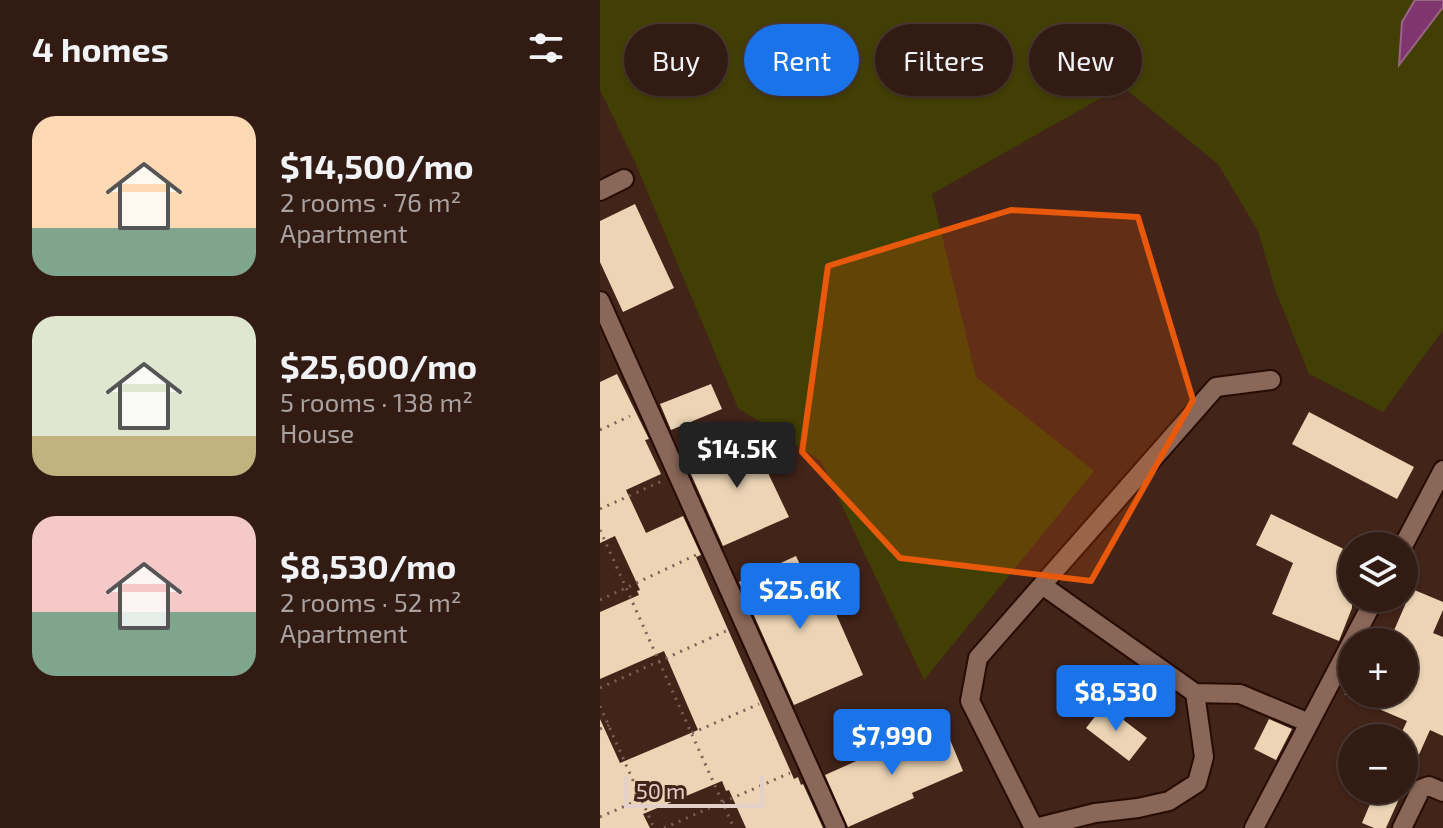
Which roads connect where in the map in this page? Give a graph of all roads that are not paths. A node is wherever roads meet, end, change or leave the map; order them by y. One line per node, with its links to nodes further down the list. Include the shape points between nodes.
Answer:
1 (624, 179): 2 (street)
2 (600, 191)
3 (600, 301): 12 (street)
4 (1271, 380): 7 (street, via 1216,387)
5 (1443, 471): 6 (street)
6 (1410, 532)
7 (1042, 585): 9 (street); 13 (street, via 978,658 970,701)
8 (1368, 612): 10 (street)
9 (1195, 693): 10 (street, via 1240,694); 13 (street, via 1204,757 1197,783 1169,801)
10 (1309, 723): 14 (street)
11 (1443, 792): 15 (street, via 1429,786 1421,789)
12 (836, 828)
13 (1034, 828)
14 (1254, 828)
15 (1402, 828)

